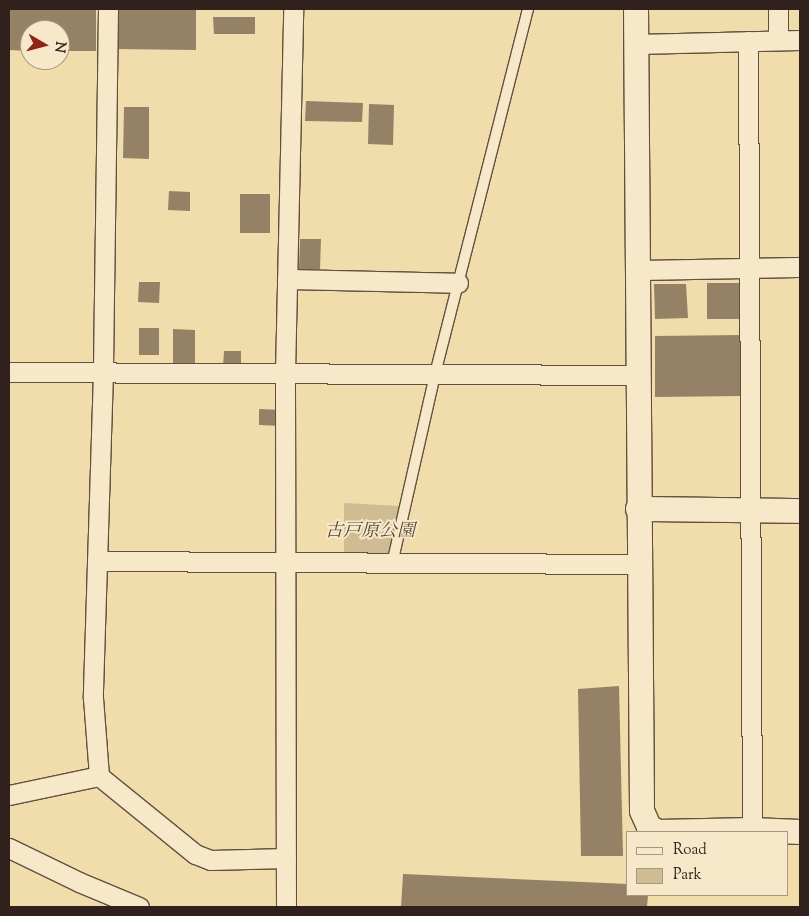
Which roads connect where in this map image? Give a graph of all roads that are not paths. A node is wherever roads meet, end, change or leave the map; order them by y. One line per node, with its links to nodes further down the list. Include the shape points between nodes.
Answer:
1 (108, 9): 16 (street)
2 (293, 9): 13 (street)
3 (528, 9): 14 (lane)
4 (636, 9): 9 (street)
5 (778, 9): 6 (street)
6 (778, 40): 7 (street); 8 (street)
7 (800, 40)
8 (748, 41): 9 (street); 11 (street)
9 (636, 44): 12 (street)
10 (800, 267): 11 (street)
11 (750, 268): 12 (street); 21 (street)
12 (638, 270): 19 (street)
13 (287, 279): 14 (street); 17 (street)
14 (458, 283): 18 (lane)
15 (9, 372): 16 (street)
16 (103, 372): 17 (street); 23 (street)
17 (285, 373): 18 (street); 24 (street)
18 (435, 374): 19 (street); 25 (lane)
19 (638, 375): 20 (street)
20 (638, 509): 21 (street); 26 (street)
21 (750, 510): 22 (street); 29 (street)
22 (800, 511)
23 (97, 562): 24 (street); 27 (street, via 93,698)
24 (286, 564): 25 (street); 34 (street)
25 (392, 564): 26 (street)
26 (639, 564): 30 (street, via 642,810 649,827)
27 (99, 776): 28 (street); 34 (street, via 195,854 211,860)
28 (9, 795)
29 (752, 830): 31 (street); 32 (street)
30 (656, 831)
31 (705, 831)
32 (776, 831)
33 (9, 848): 35 (street)
34 (286, 858): 36 (street)
35 (139, 907)
36 (286, 907)

